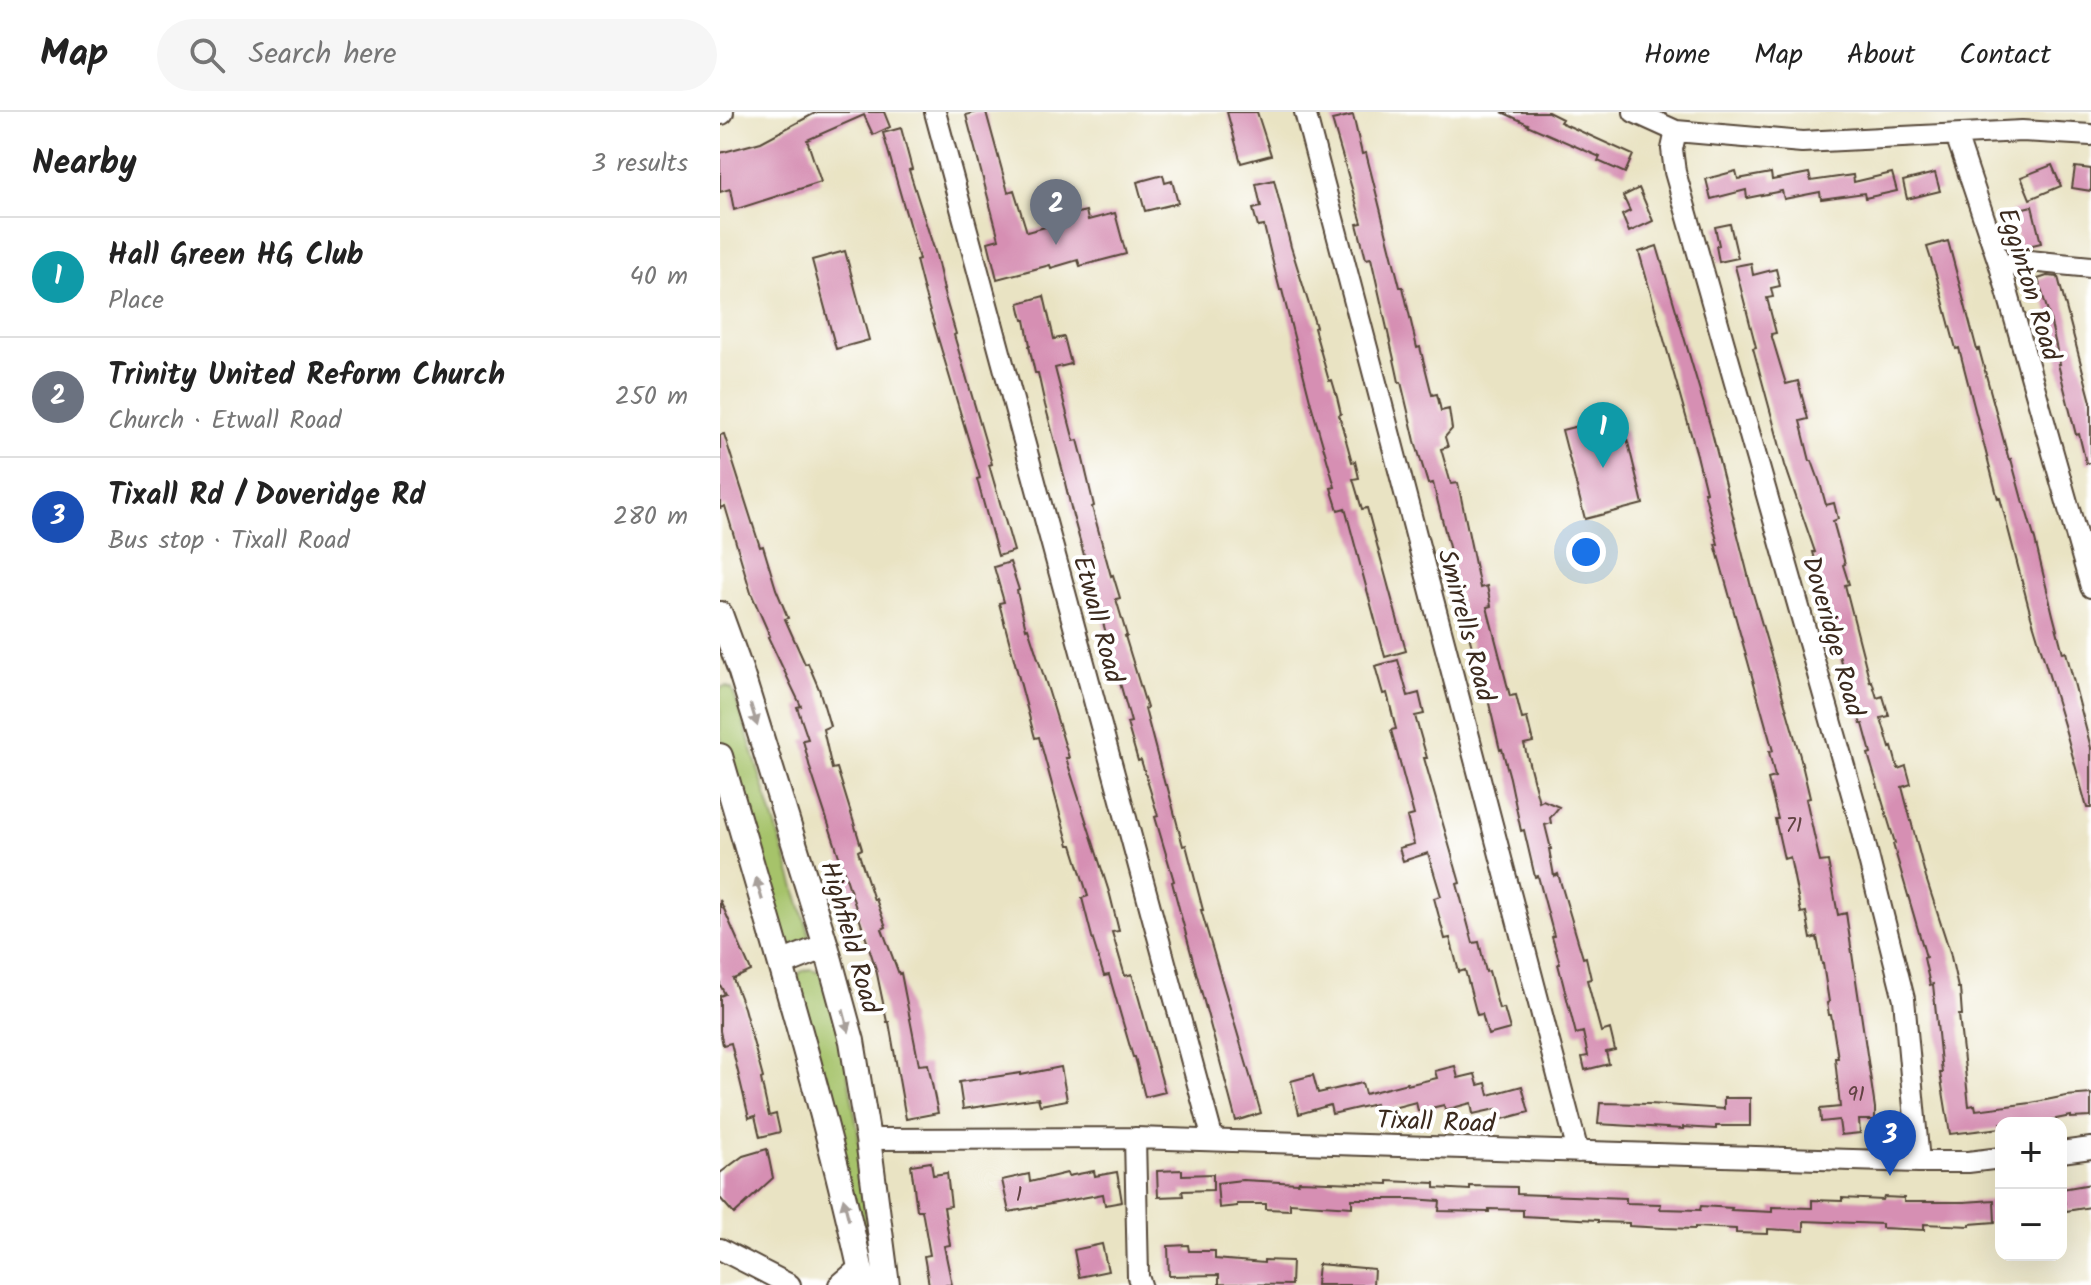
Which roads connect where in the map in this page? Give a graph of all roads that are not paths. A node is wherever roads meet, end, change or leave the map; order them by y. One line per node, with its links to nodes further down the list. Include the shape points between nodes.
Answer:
1 (935, 112): 17 (street, Etwall Road)
2 (1305, 112): 20 (street, Smirrells Road)
3 (1634, 112): 4 (street)
4 (1676, 131): 5 (street, via 1802,142); 22 (street, Doveridge Road, via 1675,172 1856,808 1904,999)
5 (1956, 135): 6 (street); 7 (street, Egginton Road)
6 (2091, 135)
7 (2000, 266): 8 (street, via 2029,261); 9 (street, Egginton Road)
8 (2091, 267)
9 (2091, 587)
10 (720, 614): 11 (street, Highfield Road)
11 (730, 673): 13 (street, Highfield Road, one-way to 13)
12 (720, 756): 14 (street, one-way to 12)
13 (826, 946): 14 (street); 16 (street, Highfield Road, one-way to 16, via 852,1041)
14 (781, 964): 24 (street, one-way to 14)
15 (1135, 1138): 16 (street, Tixall Road); 17 (street, Tixall Road); 28 (street)
16 (868, 1139): 27 (street, Highfield Road)
17 (1213, 1140): 20 (street, Tixall Road)
18 (2091, 1148): 19 (street)
19 (2067, 1151)
20 (1578, 1152): 22 (street, Tixall Road)
21 (1995, 1159): 22 (street, Tixall Road)
22 (1919, 1162)
23 (720, 1249): 25 (street)
24 (862, 1276): 26 (street)
25 (790, 1285)
26 (839, 1285)
27 (887, 1285)
28 (1141, 1285)

